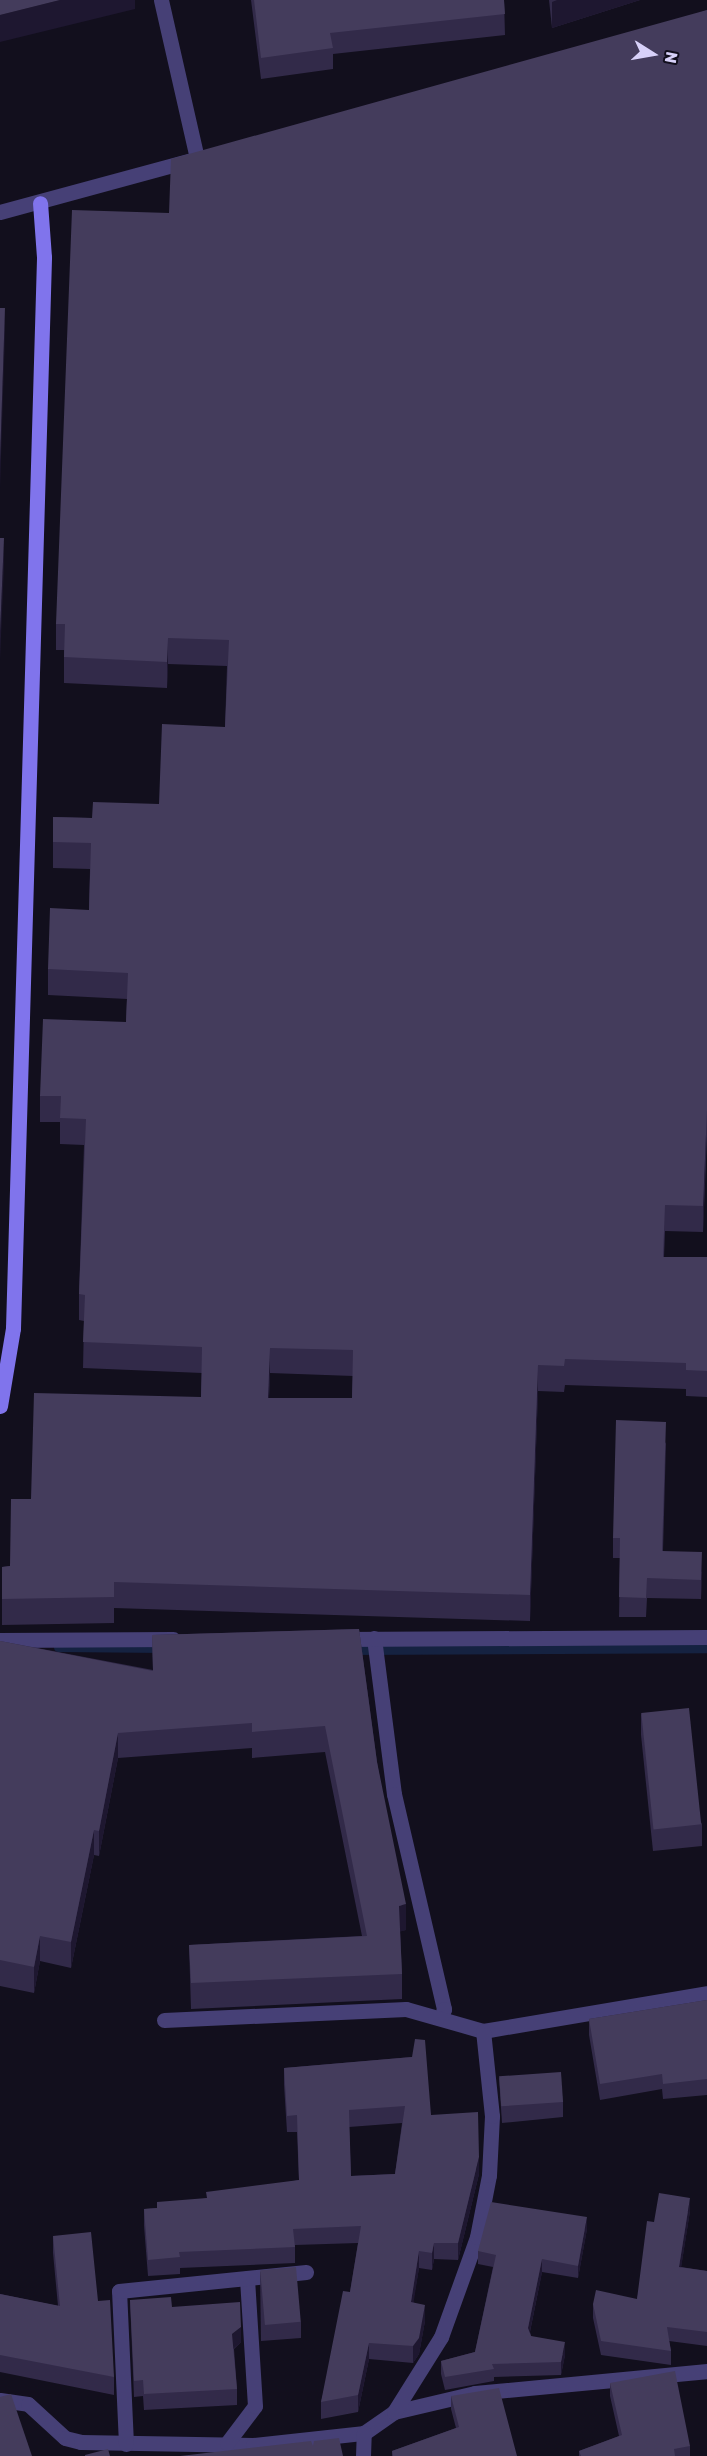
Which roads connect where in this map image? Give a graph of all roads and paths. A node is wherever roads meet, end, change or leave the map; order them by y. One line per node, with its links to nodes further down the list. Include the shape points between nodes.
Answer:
1 (161, 0): 2 (street, via 203,157)
2 (40, 202): 3 (street); 4 (street, via 44,257)
3 (0, 212)
4 (6, 1328): 5 (street)
5 (0, 1406)
6 (707, 1637): 10 (street)
7 (187, 1639): 9 (street)
8 (327, 1639): 10 (street)
9 (0, 1640)
10 (375, 1646): 12 (street, via 394,1794 444,2009)
11 (707, 1993): 14 (street)
12 (441, 2019): 13 (street, via 406,2010); 14 (street)
13 (164, 2020)
14 (483, 2031): 19 (street, via 492,2116 489,2175 477,2237 441,2337)
15 (306, 2272): 16 (street)
16 (247, 2278): 21 (street, via 255,2406); 22 (street, via 119,2291)
17 (707, 2371): 19 (street, via 475,2393)
18 (0, 2400): 22 (street, via 28,2404 65,2438)
19 (394, 2412): 20 (street)
20 (364, 2433): 21 (street); 23 (street)
21 (228, 2443): 22 (street)
22 (126, 2444)
23 (363, 2456)

